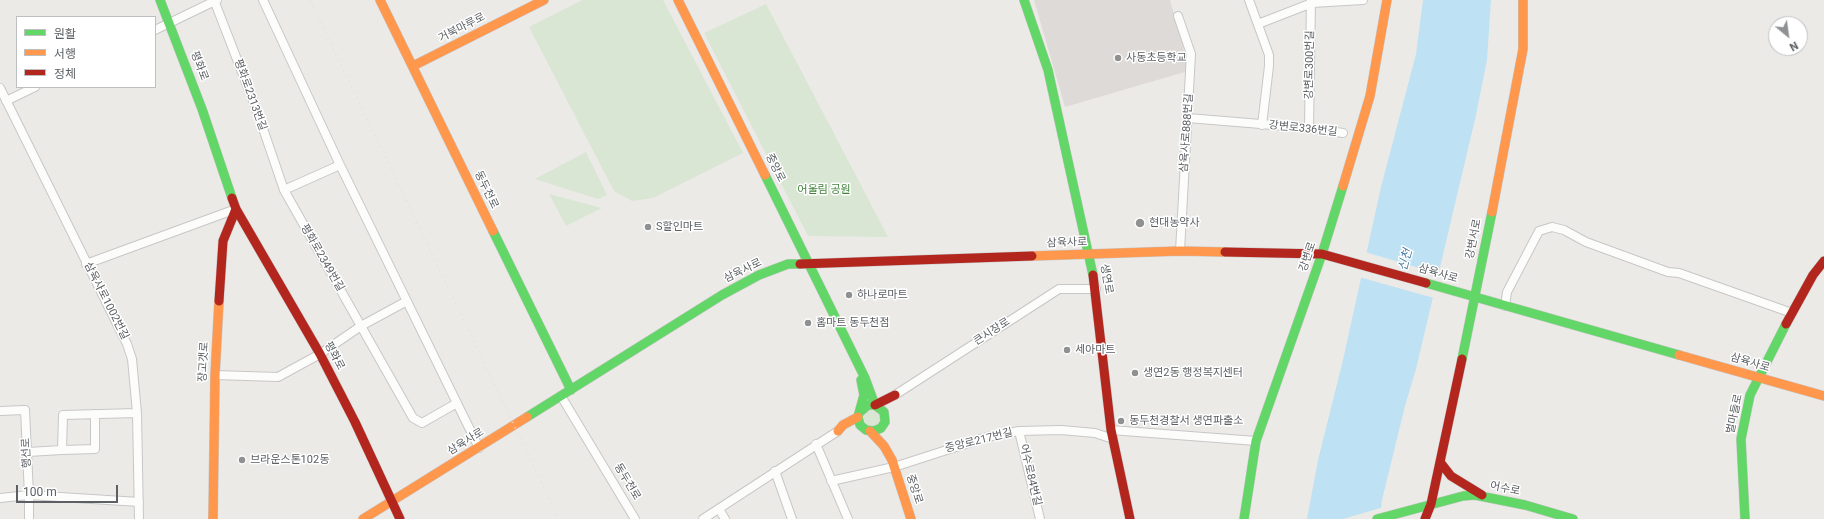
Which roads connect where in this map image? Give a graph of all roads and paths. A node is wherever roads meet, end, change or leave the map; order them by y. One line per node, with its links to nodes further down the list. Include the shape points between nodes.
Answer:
1 (160, 0): 14 (main road, 평화로)
2 (216, 0): 14 (street, 평화로2313번길); 26 (street, 평화로2313번길)
3 (263, 0): 25 (street)
4 (380, 0): 17 (main road, 동두천로)
5 (544, 0): 17 (main road, 거북마루로)
6 (678, 0): 31 (main road, 중앙로)
7 (1024, 0): 29 (main road, 생연로, via 1048,70)
8 (1249, 0): 15 (street, 강변로336번길)
9 (1363, 0): 12 (street)
10 (1387, 0): 30 (main road, 강변로, via 1370,96)
11 (1523, 0): 35 (main road, 강변서로, via 1523,50)
12 (1311, 1): 15 (street); 23 (street, 강변로300번길)
13 (1178, 16): 21 (street, 삼육사로888번길, via 1191,54)
14 (169, 24): 16 (street); 27 (main road, 평화로, via 202,109)
15 (1258, 24): 22 (street, 강변로336번길, via 1269,55 1270,66)
16 (156, 30)
17 (413, 66): 45 (main road, 동두천로)
18 (0, 88): 20 (street, 삼육사로1002번길)
19 (33, 88): 20 (street)
20 (6, 101): 33 (street, 삼육사로1002번길)
21 (1188, 118): 22 (street, 강변로336번길); 28 (street, 삼육사로888번길)
22 (1262, 125): 23 (street, 강변로336번길)
23 (1309, 128): 24 (street, 강변로336번길)
24 (1343, 133)
25 (340, 164): 26 (street); 36 (street)
26 (284, 190): 39 (street, 평화로2349번길)
27 (236, 209): 33 (street); 40 (main road, 평화로); 42 (main road, 장고갯로, via 223,241)
28 (1180, 251): 29 (main road, 삼육사로); 30 (main road, 삼육사로)
29 (1089, 254): 31 (main road, 삼육사로); 34 (main road, 생연로)
30 (1322, 254): 35 (main road, 삼육사로); 61 (main road, 강변로)
31 (809, 262): 41 (main road, 중앙로); 45 (main road, 삼육사로, via 788,264 759,275 722,295)
32 (1824, 262): 38 (main road, 벌마들로, via 1813,275)
33 (86, 264): 54 (street, 삼육사로1002번길, via 127,344 132,359)
34 (1096, 289): 47 (street, 큰시장로, via 1060,289); 60 (main road, 생연로)
35 (1475, 298): 37 (main road, 삼육사로); 66 (main road, 강변서로)
36 (408, 301): 39 (street); 49 (street)
37 (1505, 306): 38 (street, via 1507,292 1539,231 1552,227 1668,272 1679,273); 43 (main road, 삼육사로)
38 (1792, 313): 43 (main road, 벌마들로)
39 (361, 326): 40 (street); 49 (street, 평화로2349번길, via 413,418 422,422)
40 (320, 354): 42 (street, via 278,377); 73 (main road, 평화로)
41 (859, 369): 44 (main road); 55 (main road, via 864,395)
42 (215, 375): 79 (main road, 장고갯로)
43 (1760, 378): 48 (main road, 삼육사로); 94 (main road, 벌마들로, via 1750,395 1741,439)
44 (870, 388): 47 (main road); 50 (main road)
45 (570, 390): 46 (main road, 삼육사로)
46 (561, 396): 63 (main road, 삼육사로); 82 (street, 동두천로)
47 (891, 396): 50 (main road); 52 (main road)
48 (1824, 396)
49 (457, 403): 63 (street)
50 (875, 405): 52 (main road); 55 (main road, via 868,405)
51 (0, 411): 65 (street, 행선로, via 24,410)
52 (884, 412): 56 (main road)
53 (95, 414): 54 (street); 64 (street, via 63,415); 64 (street, via 95,449)
54 (137, 414): 74 (street, 삼육사로1002번길)
55 (859, 418): 57 (main road); 58 (main road, via 866,430)
56 (883, 425): 58 (main road, via 878,430); 67 (main road)
57 (838, 431): 62 (street)
58 (870, 431): 67 (main road, via 884,446)
59 (1020, 431): 60 (street, 중앙로217번길, via 1061,430); 67 (street, 중앙로217번길, via 986,437); 88 (street, 어수로84번길)
60 (1112, 435): 61 (street, 중앙로217번길); 89 (main road, 생연로)
61 (1256, 441): 90 (main road, 강변로)
62 (816, 444): 68 (street); 69 (street)
63 (479, 448): 73 (main road, 삼육사로)
64 (62, 450): 65 (street)
65 (28, 452): 70 (street, 행선로)
66 (1440, 462): 71 (main road, via 1451,476); 75 (main road, 강변서로)
67 (893, 464): 69 (street, 중앙로); 87 (main road, 중앙로)
68 (775, 471): 76 (street); 85 (street)
69 (831, 481): 86 (street)
70 (29, 495): 72 (street); 74 (street); 77 (street, 행선로)
71 (1484, 497): 75 (main road, 어수로, via 1463,496); 93 (main road, 어수로, via 1525,505)
72 (0, 498)
73 (392, 501): 80 (main road, 삼육사로); 81 (main road, 평화로)
74 (139, 502): 78 (street, 삼육사로1002번길)
75 (1431, 504): 91 (main road, 어수로); 92 (main road)
76 (720, 509): 83 (street); 84 (street)
77 (29, 519)
78 (139, 519)
79 (213, 519)
80 (363, 519)
81 (400, 519)
82 (635, 519)
83 (703, 519)
84 (725, 519)
85 (792, 519)
86 (848, 519)
87 (911, 519)
88 (1040, 519)
89 (1130, 519)
90 (1244, 519)
91 (1378, 519)
92 (1425, 519)
93 (1573, 519)
94 (1745, 519)

